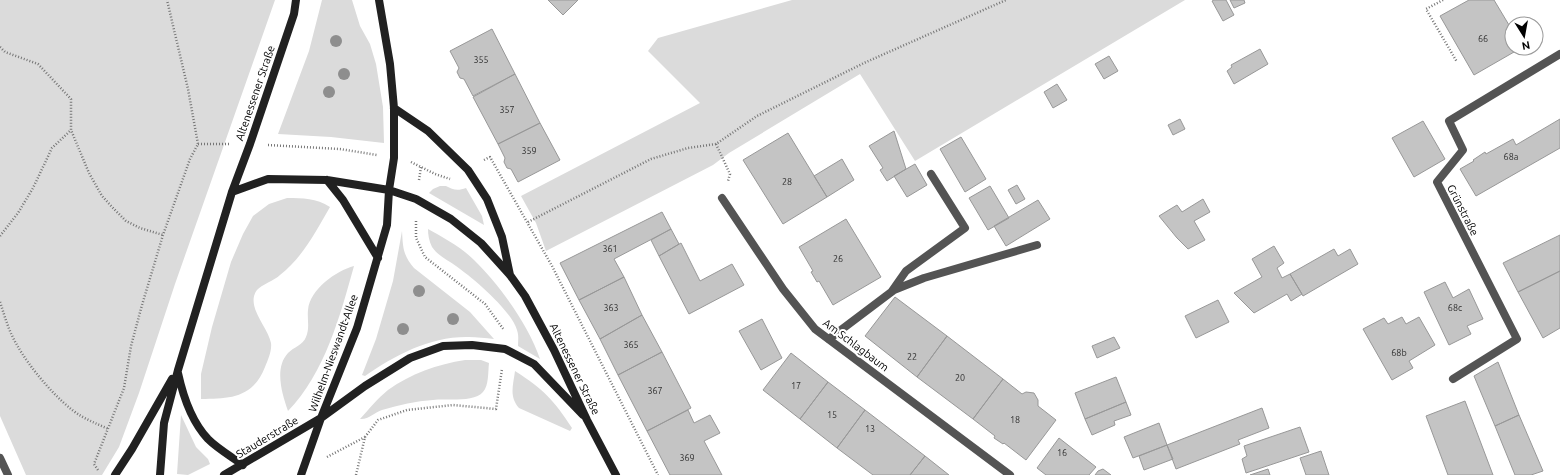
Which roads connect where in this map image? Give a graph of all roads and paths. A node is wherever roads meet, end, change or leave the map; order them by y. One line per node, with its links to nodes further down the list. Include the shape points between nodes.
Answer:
1 (167, 0): 11 (path)
2 (296, 0): 12 (main road, Altenessener Straße, via 294,14)
3 (379, 0): 9 (main road, via 390,64)
4 (1006, 0): 13 (path, via 864,63 758,116)
5 (1443, 0): 8 (path, via 1426,9)
6 (0, 47): 10 (path, via 5,52 38,64 71,99)
7 (1560, 54): 34 (street, Grünstraße, via 1449,121 1463,150 1437,182 1517,339)
8 (1457, 62)
9 (394, 108): 15 (main road); 28 (main road, Altenessener Straße, via 428,131 468,170 487,199 502,236)
10 (71, 130): 24 (path, via 89,173 112,208 126,221); 25 (path, via 52,148 33,188)
11 (198, 144): 12 (path); 24 (path, via 190,159)
12 (250, 144): 15 (path, via 340,149); 20 (main road, Altenessener Straße)
13 (716, 144): 21 (path, via 730,174); 23 (path, via 688,148 645,161)
14 (490, 157): 23 (path)
15 (394, 158): 19 (main road)
16 (422, 167): 22 (path)
17 (931, 174): 29 (street, via 965,228 906,271)
18 (327, 180): 19 (main road, Altenessener Straße); 20 (main road, Altenessener Straße, via 268,179); 27 (main road, via 343,200)
19 (389, 190): 22 (main road, Altenessener Straße); 27 (main road, Wilhelm-Nieswandt-Allee, via 387,225)
20 (232, 192): 33 (main road)
21 (722, 198): 31 (street, Am Schlagbaum, via 783,289 815,329)
22 (416, 199): 28 (main road, Altenessener Straße, via 451,219 481,244); 32 (path, via 416,238 425,257 485,304 504,329)
23 (528, 222): 48 (path)
24 (163, 235): 37 (path, via 134,332 124,388)
25 (0, 236)
26 (1037, 245): 29 (street, via 924,278)
27 (378, 258): 35 (main road, Wilhelm-Nieswandt-Allee, via 357,328)
28 (510, 276): 36 (main road, Altenessener Straße, via 525,296 551,344)
29 (892, 292): 31 (street)
30 (0, 302): 37 (path, via 17,346 52,392 80,415)
31 (829, 339): 49 (street, Am Schlagbaum)
32 (505, 349): 35 (main road, Stauderstraße, via 472,345 443,346 410,358); 36 (main road, via 534,364); 46 (path, via 496,409 453,405 407,410 378,420 365,437)
33 (178, 370): 40 (main road, via 182,392 193,418 208,440); 42 (main road); 43 (main road, via 164,423)
34 (1453, 379)
35 (321, 418): 40 (main road, Stauderstraße); 45 (main road, Wilhelm-Nieswandt-Allee)
36 (587, 420): 47 (main road, Altenessener Straße)
37 (109, 429): 39 (path)
38 (0, 458): 41 (street)
39 (94, 464)
40 (243, 465): 44 (main road, Stauderstraße)
41 (8, 475)
42 (115, 475)
43 (160, 475)
44 (224, 475)
45 (301, 475)
46 (356, 475)
47 (616, 475)
48 (658, 475)
49 (1010, 475)

